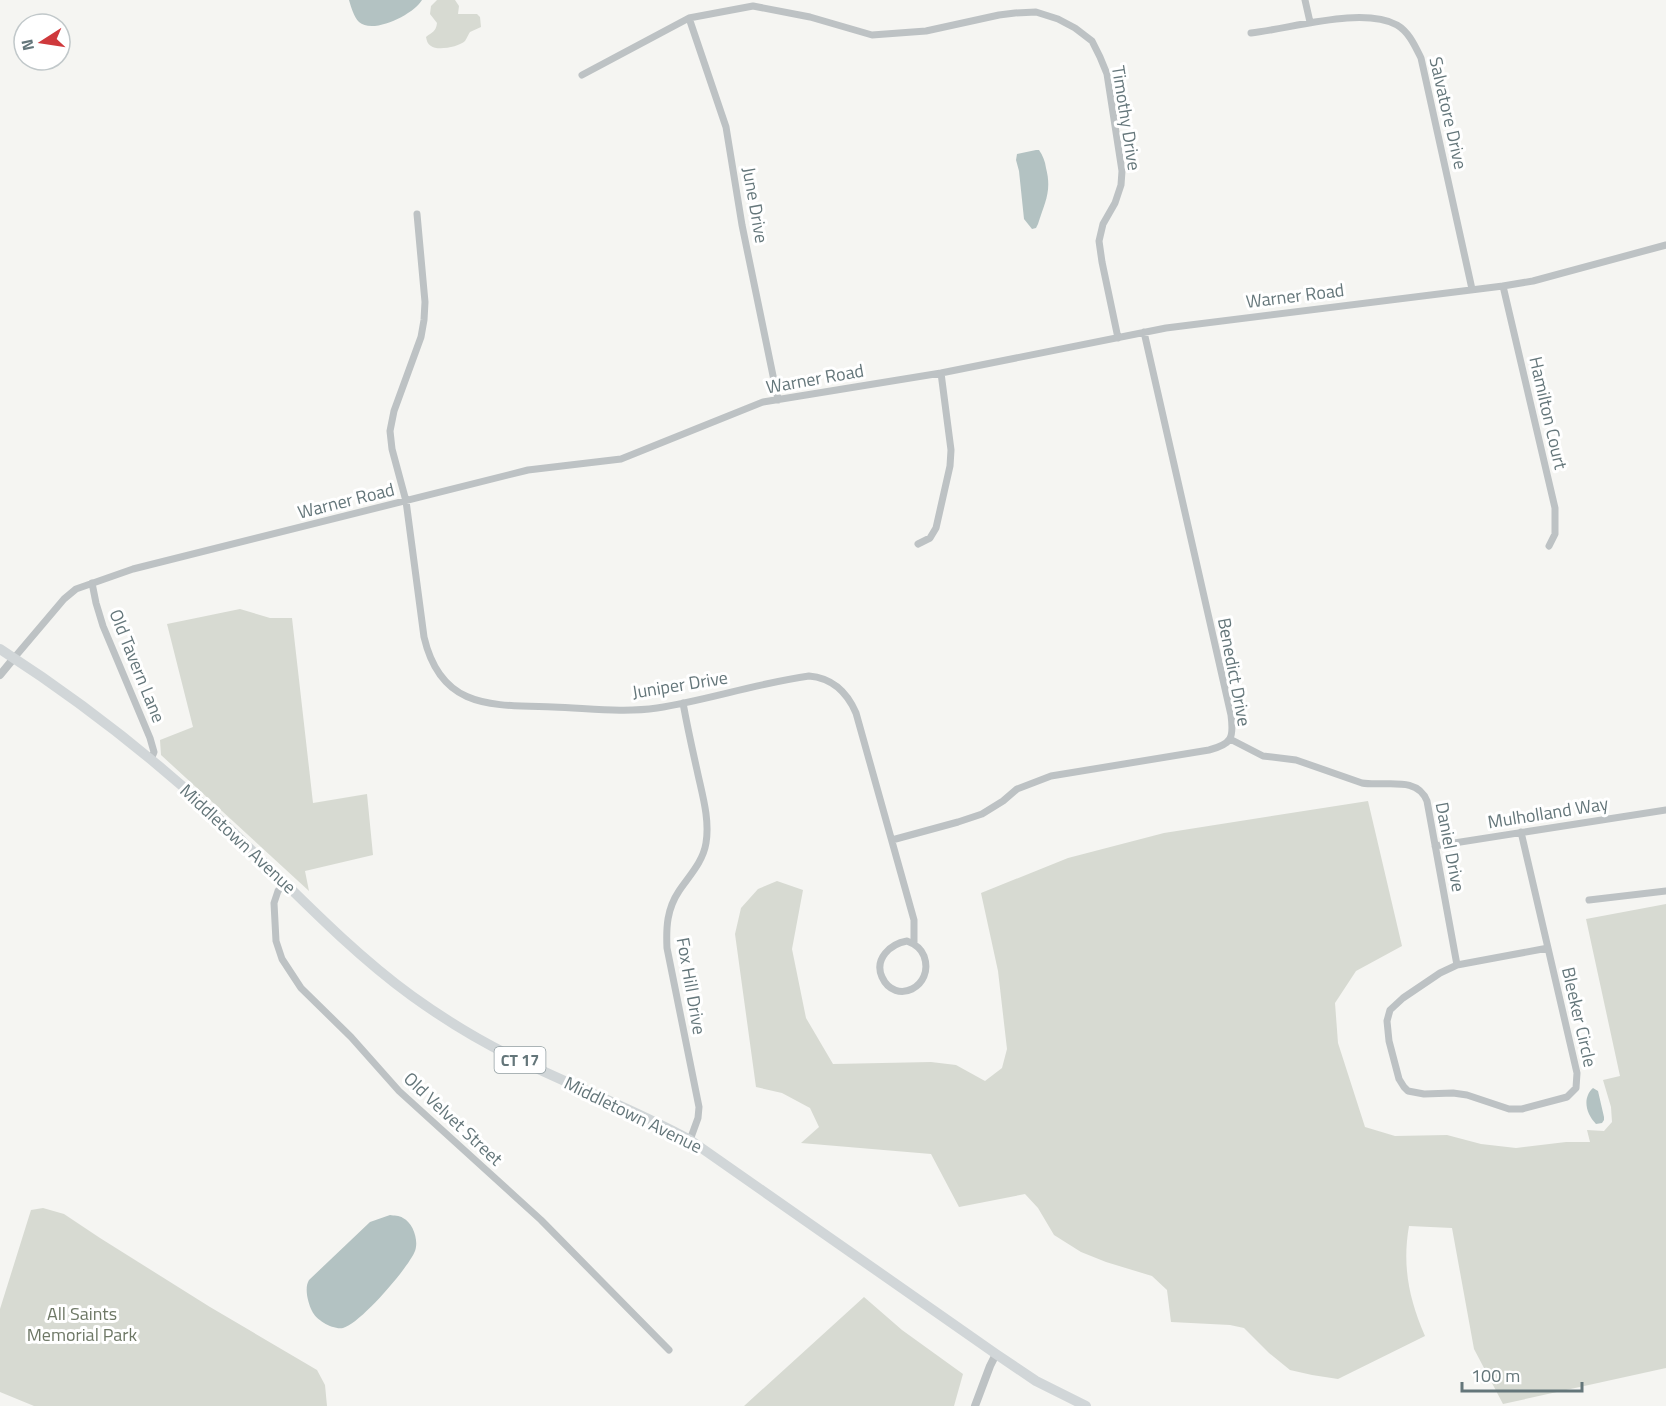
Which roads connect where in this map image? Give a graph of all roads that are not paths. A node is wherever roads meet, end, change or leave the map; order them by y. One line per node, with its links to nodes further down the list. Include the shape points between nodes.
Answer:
1 (1305, 0): 3 (street)
2 (689, 18): 5 (street, Timothy Drive); 11 (street, Timothy Drive, via 753,6 872,35 926,31 999,15 1036,12 1076,28 1092,41 1107,74 1122,171 1115,203 1099,240); 13 (street, June Drive, via 726,127)
3 (1310, 22): 4 (street, Salvatore Drive); 9 (street, Salvatore Drive, via 1383,19 1399,26 1412,40 1421,58)
4 (1251, 33)
5 (582, 75)
6 (417, 214): 14 (street, Juniper Drive, via 424,320 390,431)
7 (1666, 245): 8 (street, Warner Road)
8 (1503, 286): 9 (street, Warner Road); 16 (street, Hamilton Court, via 1555,508 1555,534)
9 (1472, 289): 10 (street, Warner Road)
10 (1144, 332): 11 (street, Warner Road); 22 (street, Benedict Drive, via 1230,715)
11 (1118, 338): 12 (street, Warner Road)
12 (941, 373): 13 (street, Warner Road); 15 (street, via 950,466 936,528 930,538)
13 (778, 400): 14 (street, Warner Road, via 764,402 621,459 528,470)
14 (406, 501): 17 (street, Warner Road, via 133,569); 21 (street, Juniper Drive, via 423,637 436,670 451,688 492,705 633,709)
15 (918, 544)
16 (1549, 546)
17 (92, 583): 19 (street, Warner Road, via 64,599); 23 (street, Old Tavern Lane, via 104,626 153,746)
18 (0, 649): 19 (main road, Middletown Avenue / CT 17)
19 (14, 658): 20 (street); 23 (main road, Middletown Avenue / CT 17)
20 (0, 675)
21 (683, 703): 26 (street, Juniper Drive, via 809,676 836,685 856,712); 34 (street, Fox Hill Drive, via 707,827 706,845 669,909 666,930 699,1107)
22 (1230, 739): 26 (street, Benedict Drive, via 1209,750 1051,776 1017,789 982,814); 27 (street, Daniel Drive, via 1263,756 1296,760 1362,783 1414,786 1427,801)
23 (151, 759): 28 (main road, Middletown Avenue / CT 17)
24 (1666, 810): 25 (street, Mulholland Way)
25 (1521, 832): 27 (street, Mulholland Way); 32 (street, Bleeker Circle)
26 (892, 840): 31 (street, Juniper Drive, via 914,920)
27 (1435, 846): 33 (street, Daniel Drive)
28 (285, 882): 34 (main road, Middletown Avenue / CT 17, via 380,970 450,1022 511,1056); 35 (street, Old Velvet Street, via 274,903 276,941 282,959 301,988 399,1091 542,1220)
29 (1666, 891): 30 (street)
30 (1589, 900)
31 (914, 944): 31 (street, Juniper Drive, via 922,952 926,974 913,989 890,988 882,977 884,954 902,942)
32 (1548, 948): 33 (street, Bleeker Circle); 33 (street, Bleeker Circle, via 1577,1082 1567,1097 1522,1109 1509,1109 1459,1094 1415,1093 1398,1079 1388,1032 1390,1010 1432,978)
33 (1457, 965)
34 (690, 1140): 36 (main road, Middletown Avenue / CT 17)
35 (669, 1350)
36 (996, 1354): 37 (street); 38 (main road, Middletown Avenue / CT 17, via 1036,1381)
37 (975, 1406)
38 (1086, 1406)

